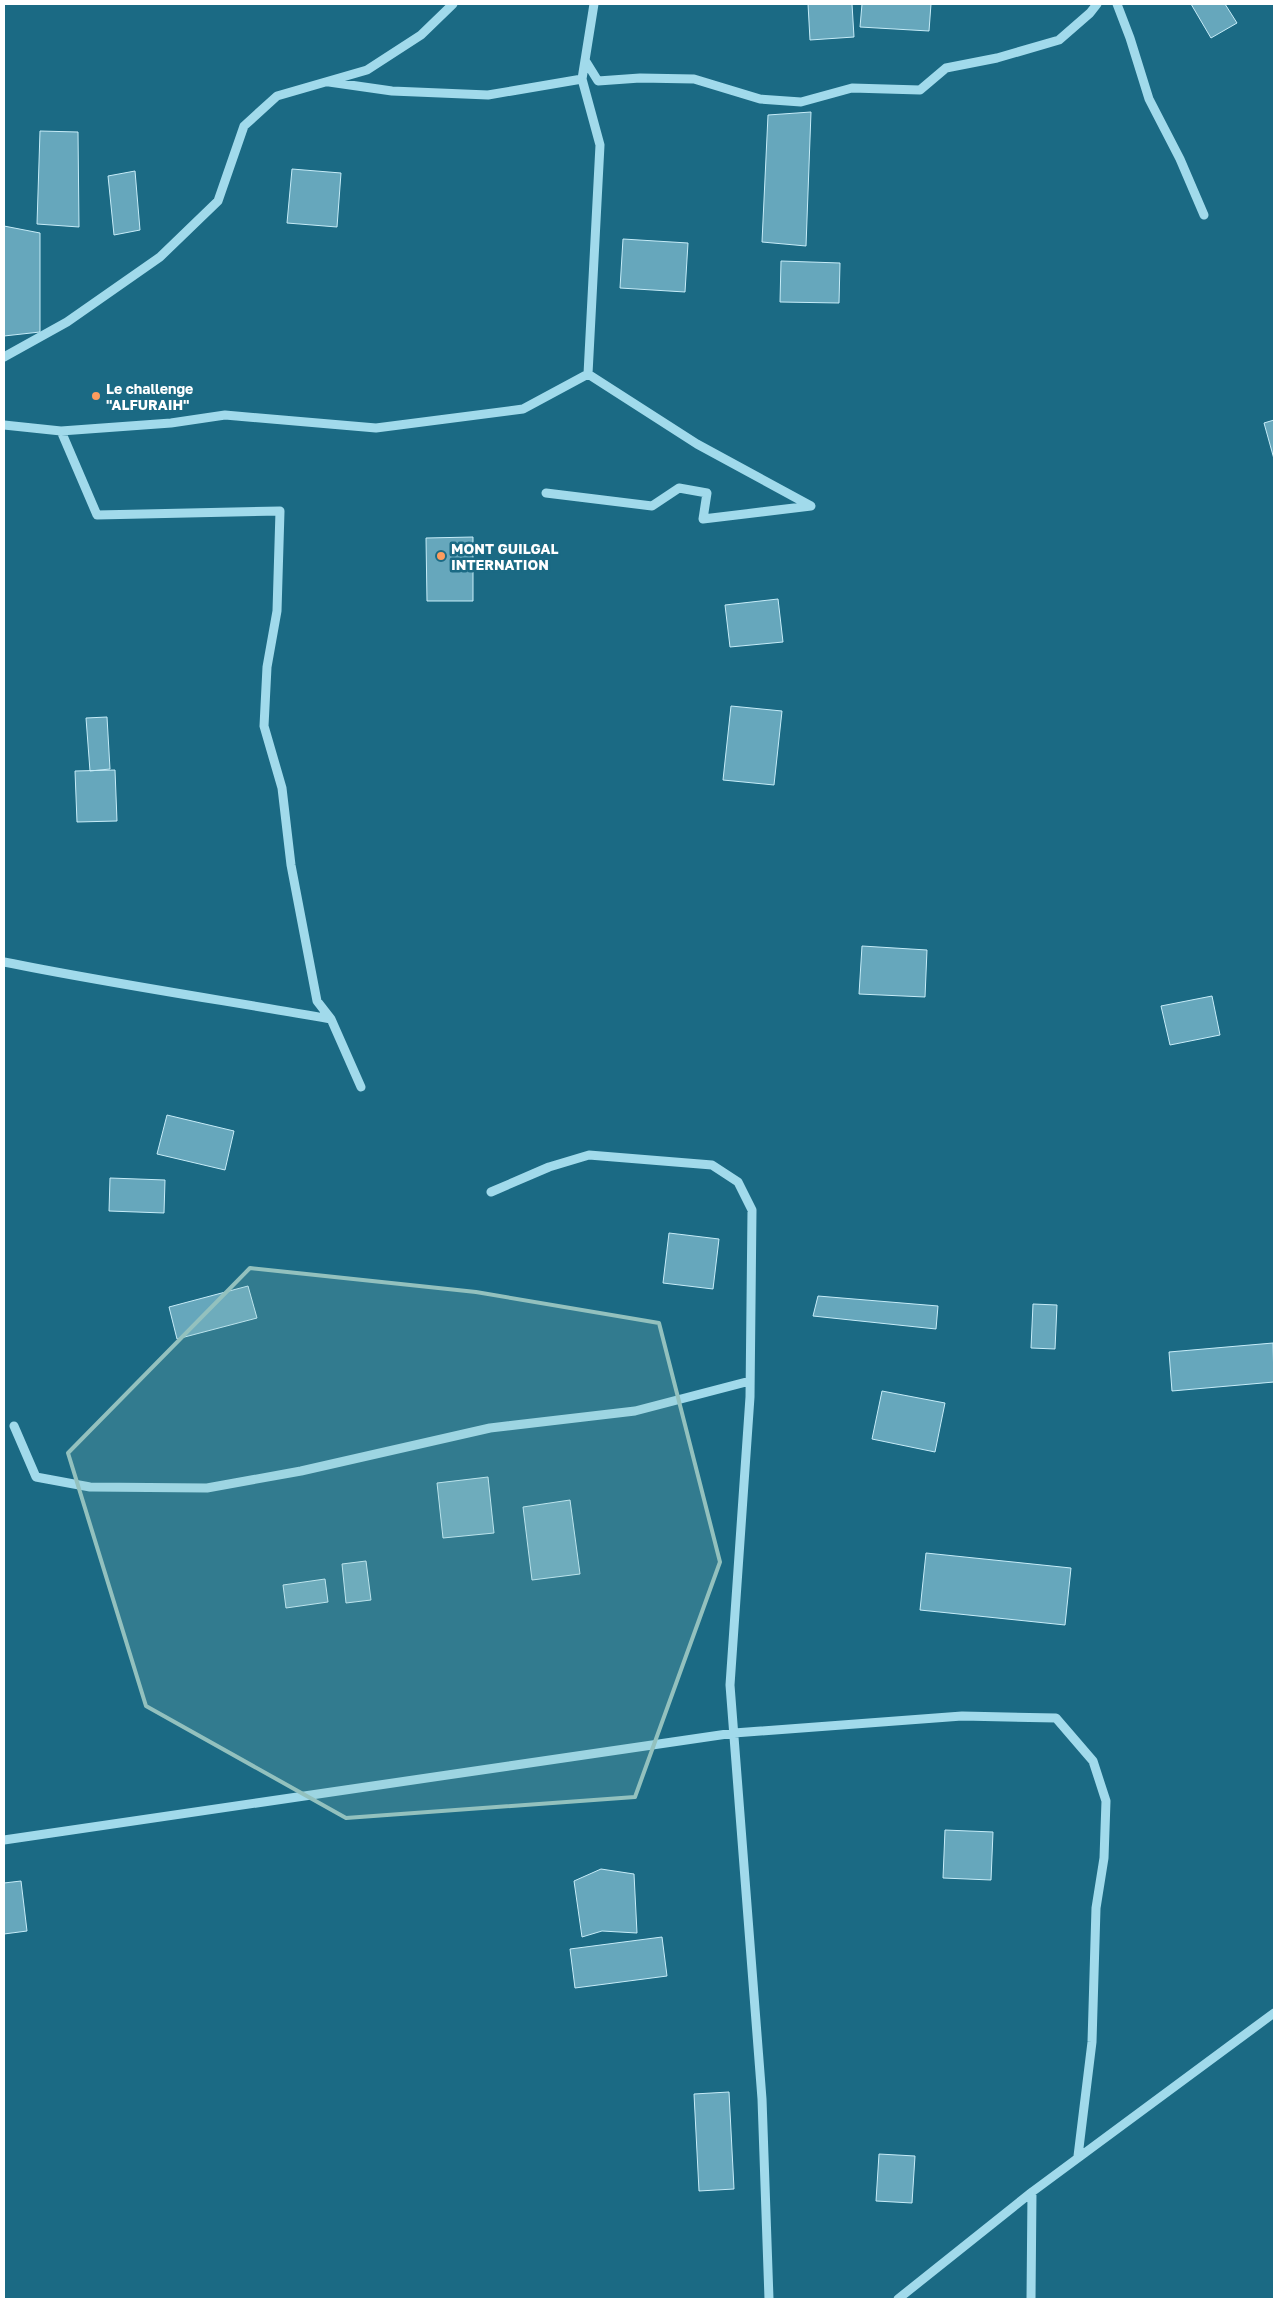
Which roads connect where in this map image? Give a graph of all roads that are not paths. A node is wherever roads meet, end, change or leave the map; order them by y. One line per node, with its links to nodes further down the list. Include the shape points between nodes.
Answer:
1 (453, 4): 7 (street, via 421,35 367,70)
2 (594, 4): 5 (street)
3 (1098, 4): 5 (street, via 1059,40 997,58 946,68 920,90 852,88 802,102 760,99 694,79 598,81)
4 (1117, 4): 8 (street, via 1149,99)
5 (585, 60): 6 (street)
6 (582, 78): 7 (street, via 488,95 392,92); 10 (street, via 600,145)
7 (329, 82): 9 (street, via 277,96 244,126 218,201 160,257 67,322)
8 (1204, 215)
9 (4, 358)
10 (588, 374): 12 (street, via 523,409 376,428 226,415 171,423); 13 (street, via 697,444 811,506 703,519 707,493 679,488 652,506)
11 (4, 425): 12 (street)
12 (61, 431): 15 (street, via 97,515 280,512 277,612 267,667 264,726 282,788 291,865 317,1001)
13 (546, 493)
14 (4, 962): 15 (street)
15 (331, 1019): 16 (street)
16 (361, 1087)
17 (491, 1192): 18 (street, via 549,1167 589,1155 712,1165 738,1182 752,1210)
18 (750, 1381): 19 (street, via 635,1411 490,1428 301,1471 207,1488 90,1486 36,1477); 20 (street, via 730,1685)
19 (14, 1426)
20 (734, 1733): 21 (street); 23 (street, via 962,1716 1056,1718 1093,1761 1106,1801 1104,1858 1096,1908 1092,2042); 25 (street, via 762,2099)
21 (4, 1840)
22 (1274, 2013): 23 (street)
23 (1078, 2156): 24 (street)
24 (1032, 2192): 26 (street); 27 (street)
25 (769, 2299)
26 (898, 2299)
27 (1031, 2299)

